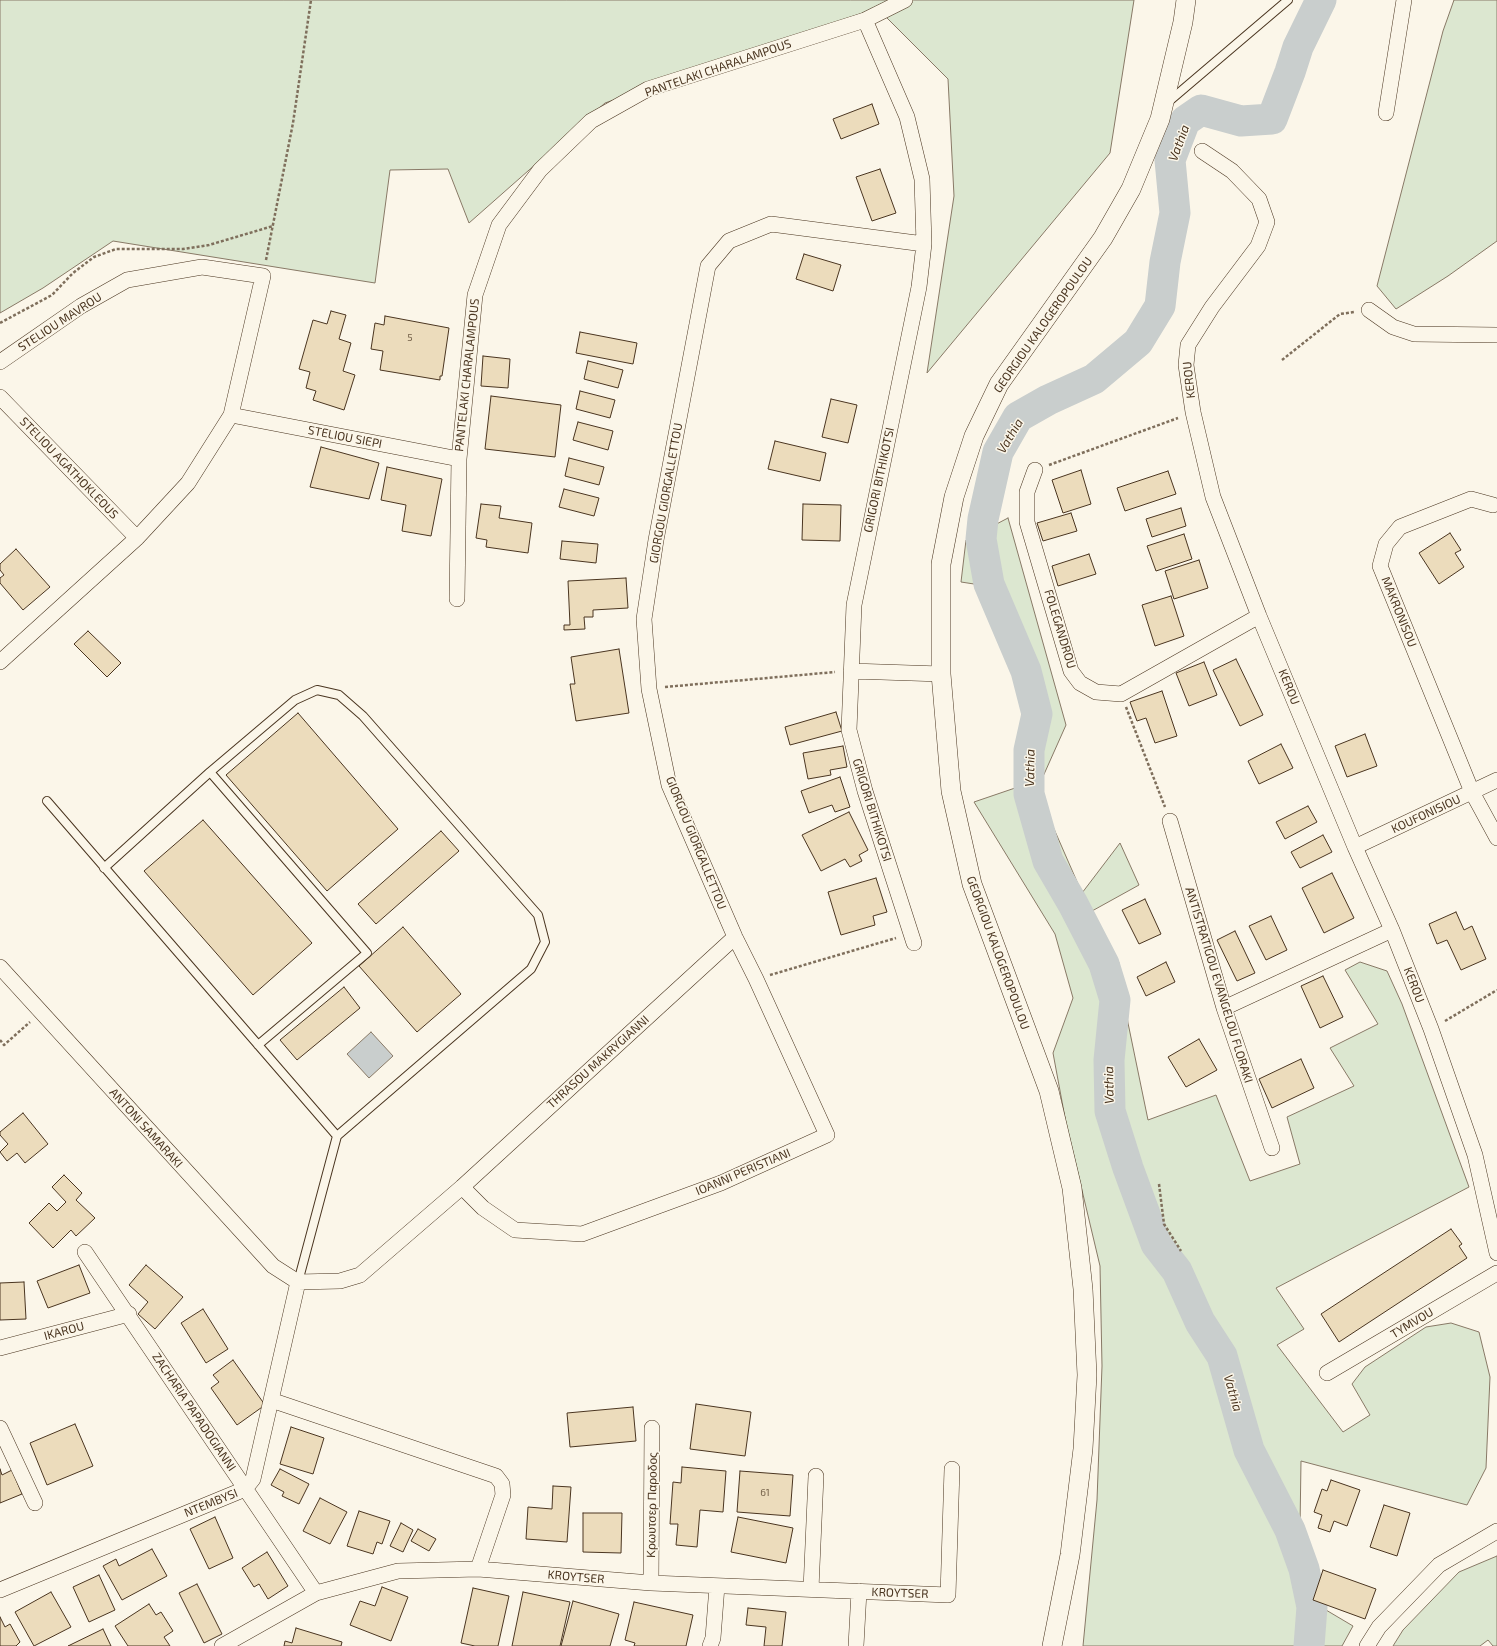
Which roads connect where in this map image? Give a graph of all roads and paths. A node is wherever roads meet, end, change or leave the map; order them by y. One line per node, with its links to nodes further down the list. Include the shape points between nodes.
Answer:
1 (312, 0): 11 (path, via 293,123)
2 (905, 0): 6 (street, PANTELAKI CHARALAMPOUS)
3 (1186, 0): 7 (street, GEORGIOU KALOGEROPOULOU)
4 (1288, 0): 7 (lane)
5 (1404, 0): 8 (street)
6 (865, 20): 10 (street, GRIGORI BITHIKOTSI, via 907,117 922,179); 19 (street, PANTELAKI CHARALAMPOUS, via 648,89 591,121 540,170 499,225 475,295)
7 (1163, 106): 27 (street, GEORGIOU KALOGEROPOULOU, via 1131,189 1107,231 999,384 974,436 954,497 941,564)
8 (1386, 113)
9 (1202, 151): 17 (street, KEROU, via 1232,171 1259,199 1267,222 1258,246 1188,345 1186,365)
10 (924, 244): 26 (street, GRIGORI BITHIKOTSI, via 919,287 854,605); 28 (street, GIORGOU GIORGALLETTOU, via 771,224 729,241 708,266 656,540 644,619)
11 (263, 276): 15 (street, STELIOU MAVROU, via 202,266 127,280 81,306); 18 (street)
12 (1369, 310): 13 (street, via 1393,327 1414,334); 14 (path, via 1340,314)
13 (1497, 335)
14 (1282, 360)
15 (0, 362)
16 (0, 397): 22 (street, STELIOU AGATHOKLEOUS)
17 (1194, 412): 20 (path); 24 (street, KEROU, via 1213,497)
18 (231, 415): 19 (street, STELIOU SIEPI); 22 (street, via 188,483)
19 (458, 459): 23 (street, PANTELAKI CHARALAMPOUS)
20 (1035, 470): 29 (street, FOLEGANDROU, via 1027,492 1027,522 1071,671 1080,683 1096,692)
21 (1493, 505): 32 (street, MAKRONISOU, via 1471,499 1400,527 1386,544 1380,566)
22 (137, 538): 25 (street)
23 (457, 599)
24 (1259, 616): 29 (street); 36 (street, KEROU)
25 (0, 662)
26 (851, 671): 27 (street); 28 (path); 40 (street, GRIGORI BITHIKOTSI, via 849,730 865,791)
27 (941, 674): 79 (street, GEORGIOU KALOGEROPOULOU, via 951,791 972,884 1049,1091 1072,1188 1084,1289 1087,1375 1083,1449 1071,1547)
28 (649, 689): 39 (street, GIORGOU GIORGALLETTOU, via 669,785)
29 (1121, 694): 34 (path)
30 (210, 772): 37 (lane); 48 (lane, via 367,953); 49 (lane, via 295,700 317,690 339,695 363,716 538,915 545,942 531,969)
31 (1497, 780): 32 (street, KOUFONISIOU)
32 (1472, 792): 35 (street, MAKRONISOU); 36 (street, KOUFONISIOU)
33 (48, 801): 37 (lane)
34 (1170, 821): 44 (street, ANTISTRATIGOU EVANGELOU FLORAKI)
35 (1497, 838)
36 (1355, 848): 38 (street, KEROU)
37 (104, 868): 48 (lane)
38 (1392, 930): 44 (street); 45 (street, KEROU)
39 (735, 937): 42 (street, IOANNI PERISTIANI); 52 (street, THRASOU MAKRYGIANNI)
40 (913, 938): 42 (path)
41 (0, 967): 57 (street, ANTONI SAMARAKI, via 273,1266)
42 (756, 979): 52 (street, IOANNI PERISTIANI, via 827,1135 721,1184 582,1234 515,1230 483,1208)
43 (1497, 990): 45 (path)
44 (1224, 1008): 50 (street, ANTISTRATIGOU EVANGELOU FLORAKI)
45 (1431, 1029): 55 (street, KEROU, via 1475,1155)
46 (18, 1033): 47 (path, via 4,1045)
47 (0, 1040)
48 (258, 1045): 49 (lane)
49 (337, 1136): 57 (lane)
50 (1272, 1148)
51 (1159, 1184): 53 (path, via 1164,1224)
52 (462, 1187): 57 (street, THRASOU MAKRYGIANNI, via 360,1275 340,1281)
53 (1181, 1251)
54 (86, 1252): 58 (street, ZACHARIA PAPADOGIANNI)
55 (1497, 1253)
56 (1497, 1273): 60 (street, TYMVOU)
57 (298, 1282): 61 (street, NTEMBYSI)
58 (129, 1314): 59 (street, IKAROU); 66 (street, ZACHARIA PAPADOGIANNI)
59 (0, 1348)
60 (1327, 1373)
61 (271, 1400): 66 (street, NTEMBYSI, via 253,1479); 69 (street, via 496,1476 502,1484 503,1495)
62 (0, 1428): 67 (street)
63 (652, 1428): 70 (street, Κρωυτσερ Παροδος)
64 (952, 1469): 74 (street, KROYTSER, via 948,1595)
65 (816, 1476): 72 (street)
66 (245, 1489): 73 (street, NTEMBYSI); 75 (street, ZACHARIA PAPADOGIANNI)
67 (35, 1503)
68 (1497, 1531): 80 (street, via 1439,1565 1378,1627)
69 (478, 1569): 70 (street, KROYTSER); 75 (street, KROYTSER, via 398,1571)
70 (651, 1583): 71 (street, KROYTSER)
71 (717, 1586): 72 (street, KROYTSER); 77 (street, via 713,1638)
72 (811, 1589): 74 (street, KROYTSER)
73 (0, 1590)
74 (859, 1591): 78 (street)
75 (316, 1593): 76 (street, KROYTSER)
76 (222, 1646)
77 (710, 1646)
78 (856, 1646)
79 (1052, 1646)
80 (1367, 1646)

